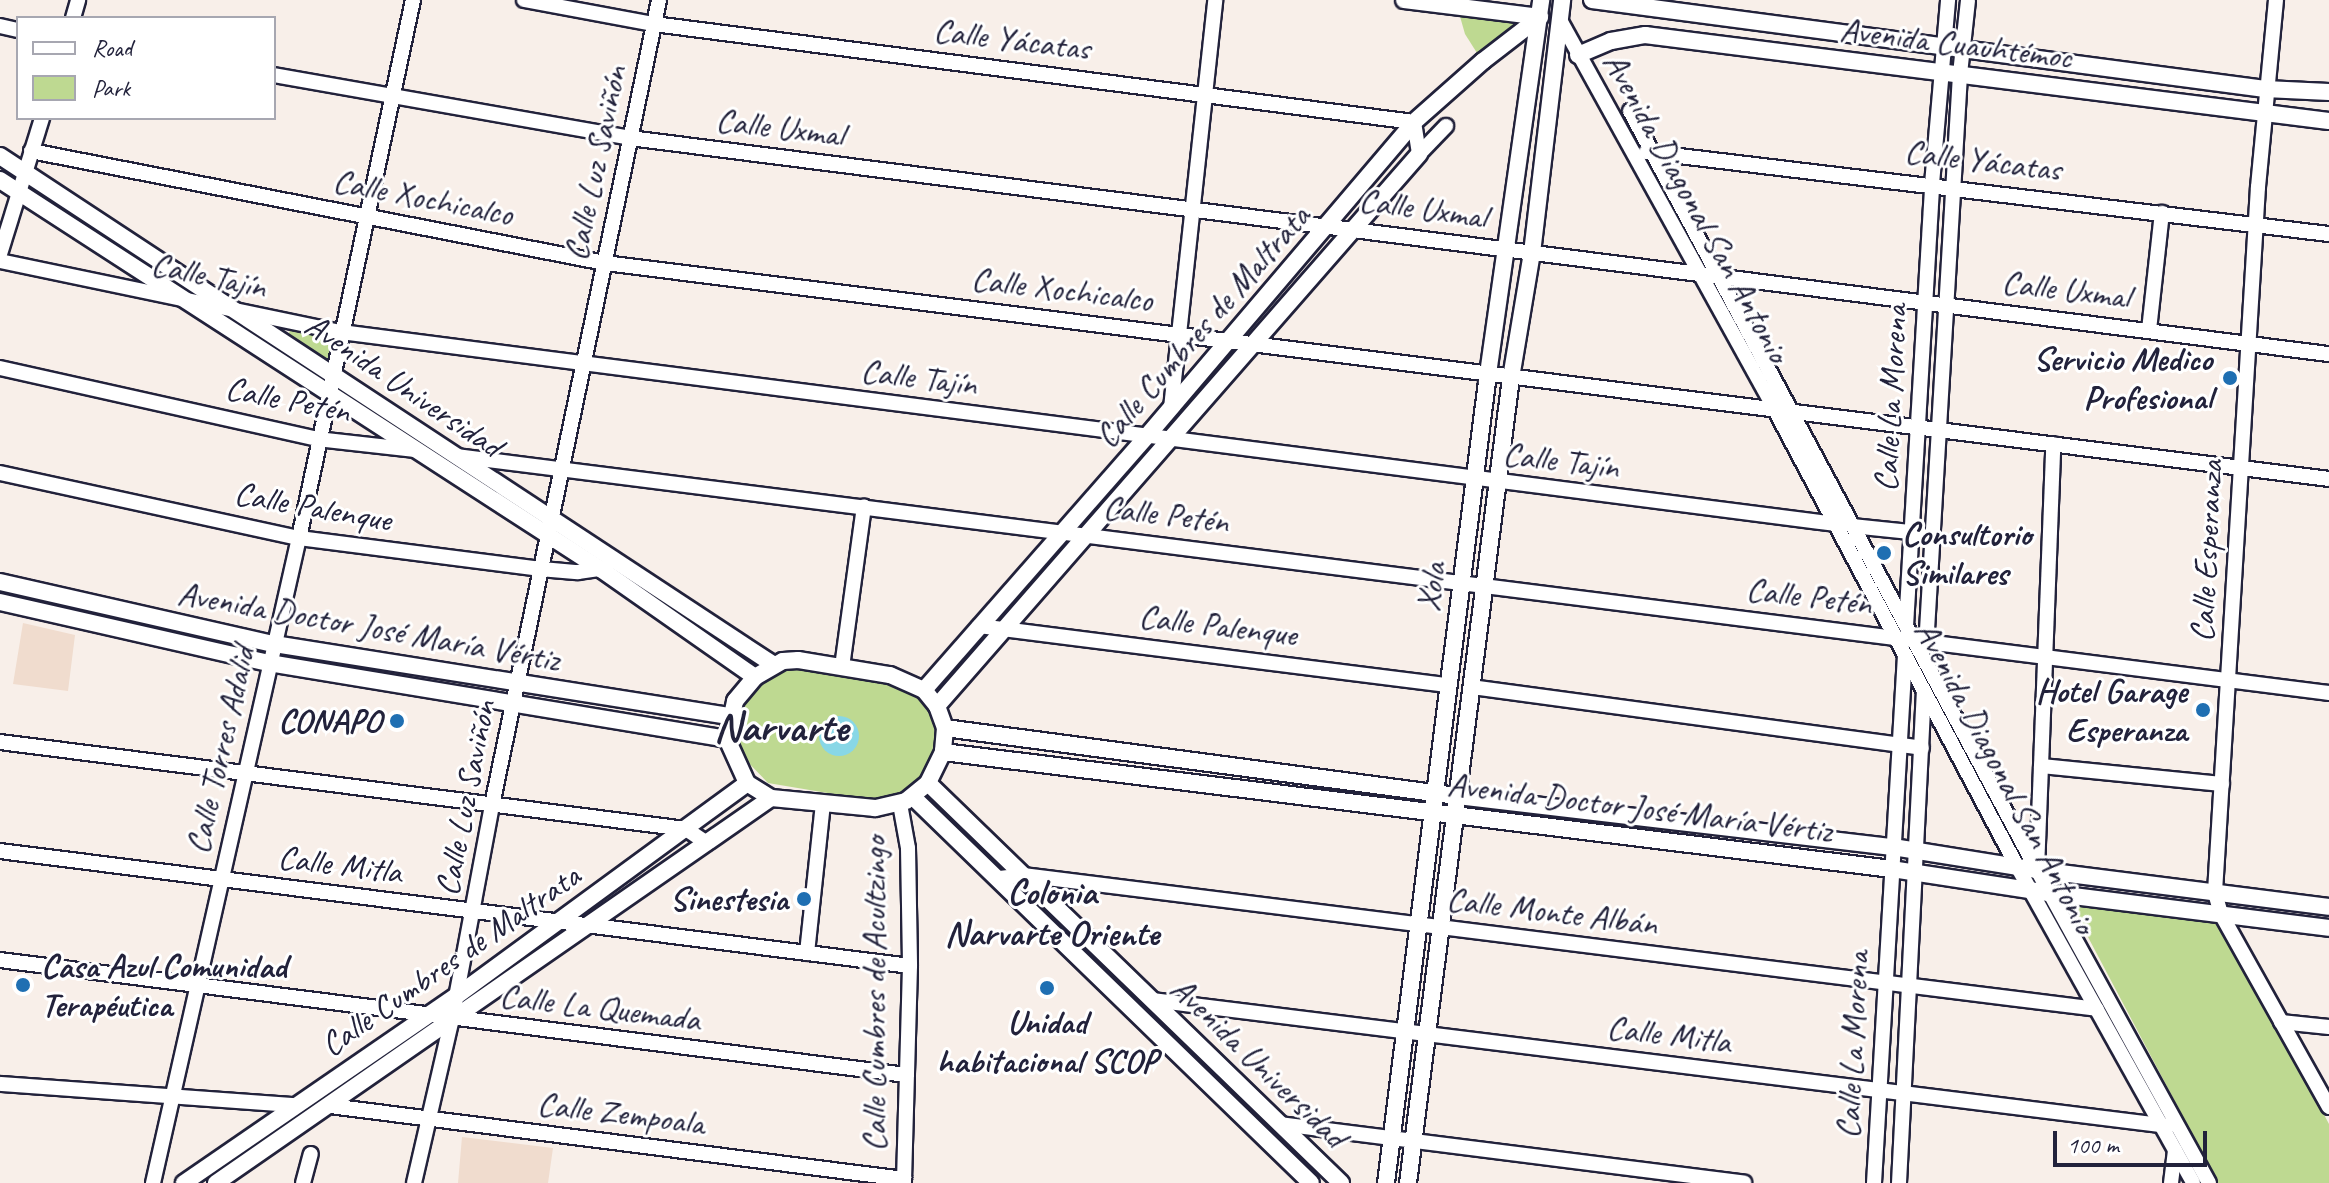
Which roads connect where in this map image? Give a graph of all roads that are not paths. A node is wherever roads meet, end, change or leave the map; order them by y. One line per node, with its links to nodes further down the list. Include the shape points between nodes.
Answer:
1 (413, 0): 23 (street, Calle Torres Adalid)
2 (524, 0): 13 (street, Calle Yácatas)
3 (659, 0): 13 (street, Calle Luz Saviñón)
4 (1215, 0): 22 (street)
5 (1404, 0): 11 (main road)
6 (1562, 0): 12 (main road, Xola)
7 (1592, 0): 14 (main road, Avenida Cuauhtémoc)
8 (1948, 0): 14 (street, Calle La Morena)
9 (1968, 0): 15 (street, Calle La Morena)
10 (2276, 0): 20 (street, Calle Esperanza)
11 (1541, 8): 28 (main road, Calle Cumbres de Maltrata); 48 (main road, Xola)
12 (1560, 20): 16 (street, Avenida Diagonal San Antonio); 49 (main road, Xola)
13 (654, 24): 22 (street, Calle Yácatas); 30 (street, Calle Luz Saviñón)
14 (1943, 45): 15 (main road, Avenida Cuauhtémoc); 17 (street, Calle La Morena)
15 (1963, 48): 18 (street, Calle La Morena); 20 (main road, Avenida Cuauhtémoc)
16 (1578, 55): 17 (main road, Avenida Cuauhtémoc, via 1645,35); 31 (street, Avenida Diagonal San Antonio)
17 (1941, 72): 18 (main road, Avenida Cuauhtémoc); 38 (street, Calle La Morena)
18 (1960, 74): 25 (main road, Avenida Cuauhtémoc); 39 (street, Calle La Morena)
19 (276, 75): 23 (street, Calle Uxmal)
20 (2265, 89): 21 (main road, Avenida Cuauhtémoc); 25 (street, Calle Esperanza)
21 (2329, 92)
22 (1205, 94): 28 (street, Calle Yácatas); 41 (street)
23 (395, 96): 30 (street, Calle Uxmal); 43 (street, Calle Torres Adalid)
24 (1630, 111): 33 (street, Avenida Diagonal San Antonio)
25 (2263, 111): 27 (main road, Avenida Cuauhtémoc); 44 (street, Calle Esperanza)
26 (41, 120): 32 (street)
27 (2329, 121)
28 (1414, 122): 34 (street); 45 (main road, Calle Cumbres de Maltrata)
29 (1446, 126): 34 (street, Calle Cumbres de Maltrata)
30 (630, 138): 41 (street, Calle Uxmal); 52 (street, Calle Luz Saviñón)
31 (1630, 150): 33 (street, Calle Yácatas); 53 (street, Avenida Diagonal San Antonio)
32 (31, 151): 36 (street); 43 (street, Calle Xochicalco)
33 (1652, 153): 38 (street, Calle Yácatas); 54 (street, Avenida Diagonal San Antonio)
34 (1419, 154): 46 (main road, Calle Cumbres de Maltrata)
35 (0, 156): 36 (main road, Avenida Universidad)
36 (26, 173): 40 (street); 58 (main road, Avenida Universidad)
37 (0, 180): 40 (main road, Avenida Universidad)
38 (1932, 184): 39 (street, Calle Yácatas); 55 (street, Calle La Morena)
39 (1954, 187): 42 (street, Calle Yácatas); 57 (street, Calle La Morena)
40 (18, 191): 50 (street); 56 (main road, Avenida Universidad)
41 (1192, 209): 45 (street, Calle Uxmal); 61 (street)
42 (2162, 213): 44 (street, Calle Yácatas); 59 (street)
43 (368, 217): 52 (street, Calle Xochicalco); 60 (street, Calle Torres Adalid)
44 (2255, 224): 47 (street, Calle Yácatas); 63 (street, Calle Esperanza)
45 (1328, 225): 46 (street, Calle Uxmal); 62 (main road, Calle Cumbres de Maltrata)
46 (1352, 229): 48 (street, Calle Uxmal); 64 (main road, Calle Cumbres de Maltrata)
47 (2329, 234)
48 (1506, 250): 49 (street, Calle Uxmal); 69 (main road, Xola)
49 (1532, 253): 53 (street, Calle Uxmal); 70 (main road, Xola)
50 (0, 254)
51 (0, 261): 56 (street, Calle Tajín)
52 (605, 263): 61 (street, Calle Xochicalco); 66 (street, Calle Luz Saviñón)
53 (1698, 274): 54 (street, Calle Uxmal); 73 (street, Avenida Diagonal San Antonio)
54 (1718, 276): 55 (street, Calle Uxmal); 74 (street, Avenida Diagonal San Antonio)
55 (1925, 302): 57 (street, Calle Uxmal); 75 (street, Calle La Morena)
56 (193, 303): 58 (street, Calle Tajín); 71 (main road, Avenida Universidad)
57 (1948, 305): 59 (street, Calle Uxmal); 76 (street, Calle La Morena)
58 (244, 314): 60 (street, Calle Tajín); 68 (main road, Avenida Universidad)
59 (2149, 330): 63 (street, Calle Uxmal)
60 (341, 332): 66 (street, Calle Tajín); 68 (street, Calle Torres Adalid)
61 (1179, 334): 62 (street, Calle Xochicalco); 72 (street)
62 (1228, 340): 64 (street, Calle Xochicalco); 72 (main road, Calle Cumbres de Maltrata)
63 (2248, 342): 65 (street, Calle Uxmal); 84 (street, Calle Esperanza)
64 (1253, 344): 69 (street, Calle Xochicalco); 79 (main road, Calle Cumbres de Maltrata)
65 (2329, 354)
66 (583, 365): 77 (street, Calle Tajín); 83 (street, Calle Luz Saviñón)
67 (0, 368): 78 (street, Calle Petén)
68 (332, 374): 71 (street, Calle Torres Adalid); 82 (main road, Avenida Universidad)
69 (1488, 375): 70 (street, Calle Xochicalco); 87 (main road, Xola)
70 (1511, 378): 73 (street, Calle Xochicalco); 88 (main road, Xola)
71 (328, 392): 78 (street, Calle Torres Adalid); 81 (main road, Avenida Universidad)
72 (1171, 408): 77 (main road, Calle Cumbres de Maltrata)
73 (1774, 408): 74 (street, Calle Xochicalco); 90 (street, Avenida Diagonal San Antonio)
74 (1791, 411): 75 (street, Calle Xochicalco); 91 (street, Avenida Diagonal San Antonio)
75 (1918, 427): 76 (street, Calle Xochicalco); 94 (street, Calle La Morena)
76 (1941, 430): 80 (street, Calle Xochicalco); 96 (street, Calle La Morena)
77 (1147, 436): 79 (street, Calle Tajín); 93 (main road, Calle Cumbres de Maltrata)
78 (317, 439): 81 (street, Calle Petén); 97 (street, Calle Torres Adalid)
79 (1169, 439): 87 (street, Calle Tajín); 95 (main road, Calle Cumbres de Maltrata)
80 (2053, 444): 84 (street, Calle Xochicalco); 110 (street)
81 (419, 451): 82 (street, Calle Petén); 92 (main road, Avenida Universidad)
82 (457, 456): 83 (street, Calle Petén); 92 (main road, Avenida Universidad)
83 (563, 467): 89 (street, Calle Petén); 92 (street, Calle Luz Saviñón)
84 (2241, 467): 86 (street, Calle Xochicalco); 116 (street, Calle Esperanza)
85 (0, 473): 97 (street, Calle Palenque)
86 (2329, 479)
87 (1475, 480): 88 (street, Calle Tajín); 102 (main road, Xola)
88 (1498, 483): 90 (street, Calle Tajín); 103 (main road, Xola)
89 (864, 507): 93 (street, Calle Petén); 114 (street)
90 (1835, 524): 107 (street, Avenida Diagonal San Antonio)
91 (1852, 526): 94 (street); 107 (street, Avenida Diagonal San Antonio)
92 (550, 528): 98 (main road, Avenida Universidad); 99 (street, Calle Luz Saviñón); 100 (main road, Avenida Universidad)
93 (1063, 530): 95 (street, Calle Petén); 105 (main road, Calle Cumbres de Maltrata)
94 (1912, 532): 96 (street); 107 (street, Calle La Morena)
95 (1088, 534): 102 (street, Calle Petén); 106 (main road, Calle Cumbres de Maltrata)
96 (1933, 534): 107 (street, Calle La Morena)
97 (299, 538): 99 (street, Calle Palenque); 108 (street, Calle Torres Adalid)
98 (617, 560): 100 (street); 113 (main road, Avenida Universidad)
99 (541, 569): 100 (street, Calle Palenque); 117 (street, Calle Luz Saviñón)
100 (602, 570): 115 (main road, Avenida Universidad)
101 (0, 582): 108 (main road, Avenida Doctor José María Vértiz)
102 (1462, 583): 103 (street, Calle Petén); 118 (main road, Xola)
103 (1485, 586): 107 (street, Calle Petén); 119 (main road, Xola)
104 (0, 602): 112 (main road, Avenida Doctor José María Vértiz)
105 (979, 626): 106 (street, Calle Palenque); 120 (main road, Calle Cumbres de Maltrata)
106 (1005, 628): 118 (street, Calle Palenque); 124 (main road, Calle Cumbres de Maltrata)
107 (1909, 637): 109 (street, Avenida Diagonal San Antonio); 110 (street, Calle Petén); 111 (street, Avenida Diagonal San Antonio)
108 (274, 644): 112 (street, Calle Torres Adalid); 117 (main road, Avenida Doctor José María Vértiz)
109 (1905, 655): 121 (street, Avenida Diagonal San Antonio); 129 (street, Calle La Morena)
110 (2045, 657): 116 (street, Calle Petén); 132 (street)
111 (1925, 661): 121 (street, Calle La Morena); 152 (street, Avenida Diagonal San Antonio)
112 (269, 663): 123 (main road, Avenida Doctor José María Vértiz); 133 (street, Calle Torres Adalid)
113 (774, 665): 114 (main road, via 790,660); 115 (main road)
114 (842, 667): 120 (main road, via 890,675)
115 (755, 677): 125 (main road)
116 (2228, 680): 122 (street, Calle Petén); 136 (street, Calle Esperanza)
117 (517, 685): 123 (street, Calle Luz Saviñón); 125 (main road, Avenida Doctor José María Vértiz)
118 (1449, 685): 137 (main road, Xola)
119 (1472, 687): 129 (street); 138 (main road, Xola)
120 (924, 690): 124 (main road)
121 (1924, 691): 130 (street, Calle La Morena); 150 (street, Avenida Diagonal San Antonio)
122 (2329, 693)
123 (513, 704): 127 (main road, Avenida Doctor José María Vértiz); 142 (street, Calle Luz Saviñón)
124 (937, 706): 126 (main road)
125 (730, 716): 127 (main road)
126 (945, 728): 131 (main road); 137 (main road, Avenida Doctor José María Vértiz)
127 (727, 739): 134 (main road)
128 (0, 742): 133 (street)
129 (1899, 745): 130 (street); 147 (street, Calle La Morena)
130 (1922, 748): 149 (street, Calle La Morena)
131 (943, 752): 135 (main road); 143 (main road, Avenida Doctor José María Vértiz)
132 (2041, 766): 136 (street); 152 (street)
133 (246, 773): 142 (street); 156 (street, Calle Torres Adalid)
134 (747, 783): 139 (main road); 145 (main road, Calle Cumbres de Maltrata)
135 (928, 783): 140 (main road); 154 (main road, Avenida Universidad)
136 (2222, 784): 159 (street, Calle Esperanza)
137 (1437, 792): 138 (main road, Avenida Doctor José María Vértiz); 143 (main road, Xola)
138 (1457, 796): 144 (main road, Xola); 147 (main road, Avenida Doctor José María Vértiz)
139 (771, 798): 141 (main road); 146 (main road, Calle Cumbres de Maltrata)
140 (907, 800): 141 (main road, via 875,808); 155 (main road, Avenida Universidad); 172 (street, Calle Cumbres de Acultzingo)
141 (823, 803): 169 (street)
142 (492, 805): 145 (street); 161 (street, Calle Luz Saviñón)
143 (1435, 812): 144 (main road, Avenida Doctor José María Vértiz); 164 (main road, Xola)
144 (1455, 814): 151 (main road, Avenida Doctor José María Vértiz); 166 (main road, Xola)
145 (686, 829): 146 (street); 163 (main road, Calle Cumbres de Maltrata)
146 (707, 843): 165 (main road, Calle Cumbres de Maltrata)
147 (1893, 847): 149 (main road, Avenida Doctor José María Vértiz); 151 (street, Calle La Morena)
148 (0, 851): 156 (street, Calle Mitla)
149 (1918, 851): 150 (main road, Avenida Doctor José María Vértiz); 153 (street, Calle La Morena)
150 (2018, 868): 152 (main road, Avenida Doctor José María Vértiz); 157 (street, Avenida Diagonal San Antonio)
151 (1892, 869): 153 (main road, Avenida Doctor José María Vértiz); 173 (street, Calle La Morena)
152 (2037, 870): 158 (street, Avenida Diagonal San Antonio); 159 (main road, Avenida Doctor José María Vértiz)
153 (1916, 872): 157 (main road, Avenida Doctor José María Vértiz); 175 (street, Calle La Morena)
154 (1023, 875): 155 (street, Calle Monte Albán); 164 (street, Calle Monte Albán); 168 (main road, Avenida Universidad)
155 (1000, 878): 171 (main road, Avenida Universidad)
156 (222, 879): 161 (street, Calle Mitla); 174 (street, Calle Torres Adalid)
157 (2032, 890): 158 (main road, Avenida Doctor José María Vértiz); 178 (street, Avenida Diagonal San Antonio)
158 (2049, 893): 162 (main road, Avenida Doctor José María Vértiz); 196 (street, Avenida Diagonal San Antonio)
159 (2215, 893): 160 (main road, Avenida Doctor José María Vértiz); 162 (street, Calle Esperanza)
160 (2329, 907)
161 (473, 910): 163 (street, Calle Mitla); 176 (street, Calle Luz Saviñón)
162 (2221, 914): 167 (main road, Avenida Doctor José María Vértiz); 181 (street, Calle Esperanza)
163 (558, 923): 165 (street, Calle Mitla); 176 (main road, Calle Cumbres de Maltrata)
164 (1418, 924): 166 (street, Calle Monte Albán); 183 (main road, Xola)
165 (587, 926): 169 (street, Calle Mitla); 180 (main road, Calle Cumbres de Maltrata)
166 (1440, 927): 173 (street, Calle Monte Albán); 184 (main road, Xola)
167 (2329, 928)
168 (1102, 950): 171 (main road); 177 (main road, Avenida Universidad)
169 (807, 953): 172 (street, Calle Mitla)
170 (0, 960): 174 (street, Calle La Quemada)
171 (1087, 963): 203 (main road, Avenida Universidad)
172 (910, 966): 185 (street, Calle Cumbres de Acultzingo)
173 (1885, 983): 175 (street, Calle Monte Albán); 187 (street, Calle La Morena)
174 (200, 986): 179 (street, Calle La Quemada); 189 (street, Calle Torres Adalid)
175 (1910, 986): 178 (street, Calle Monte Albán); 188 (street, Calle La Morena)
176 (455, 997): 179 (main road, Calle Cumbres de Maltrata); 180 (street, Calle Luz Saviñón)
177 (1152, 1000): 183 (street, Calle Mitla); 194 (main road, Avenida Universidad)
178 (2097, 1009): 195 (street, Avenida Diagonal San Antonio)
179 (428, 1015): 180 (street, Calle La Quemada); 190 (main road, Calle Cumbres de Maltrata)
180 (452, 1019): 185 (street, Calle La Quemada); 191 (main road, Calle Cumbres de Maltrata); 193 (street, Calle Luz Saviñón)
181 (2281, 1022): 182 (street); 192 (street, Calle Esperanza)
182 (2329, 1027)
183 (1405, 1031): 184 (street, Calle Mitla); 197 (main road, Xola)
184 (1426, 1034): 187 (street, Calle Mitla); 198 (main road, Xola)
185 (907, 1075): 202 (street, Calle Cumbres de Acultzingo)
186 (0, 1084): 189 (street)
187 (1879, 1090): 188 (street, Calle Mitla); 213 (street, Calle La Morena)
188 (1904, 1093): 195 (street, Calle Mitla); 214 (street, Calle La Morena)
189 (175, 1097): 190 (street); 204 (street, Calle Torres Adalid)
190 (295, 1105): 205 (main road, Calle Cumbres de Maltrata)
191 (330, 1106): 193 (street, Calle Zempoala); 206 (main road, Calle Cumbres de Maltrata)
192 (2329, 1107)
193 (427, 1119): 202 (street, Calle Zempoala); 208 (street, Calle Luz Saviñón)
194 (1280, 1124): 197 (street); 201 (main road, Avenida Universidad)
195 (2162, 1125): 196 (street, Calle Mitla); 199 (street, Avenida Diagonal San Antonio)
196 (2178, 1127): 199 (street); 217 (street, Avenida Diagonal San Antonio)
197 (1392, 1138): 198 (street); 210 (main road, Xola)
198 (1413, 1141): 211 (main road, Xola); 212 (street)
199 (2175, 1150): 215 (street); 216 (street, Avenida Diagonal San Antonio)
200 (311, 1154): 207 (street)
201 (1324, 1166): 203 (main road); 209 (main road, Avenida Universidad)
202 (904, 1181)
203 (1311, 1182)
204 (153, 1183)
205 (184, 1183)
206 (216, 1183)
207 (303, 1183)
208 (414, 1183)
209 (1341, 1183)
210 (1386, 1183)
211 (1408, 1183)
212 (1744, 1183)
213 (1874, 1183)
214 (1899, 1183)
215 (2171, 1183)
216 (2193, 1183)
217 (2209, 1183)

